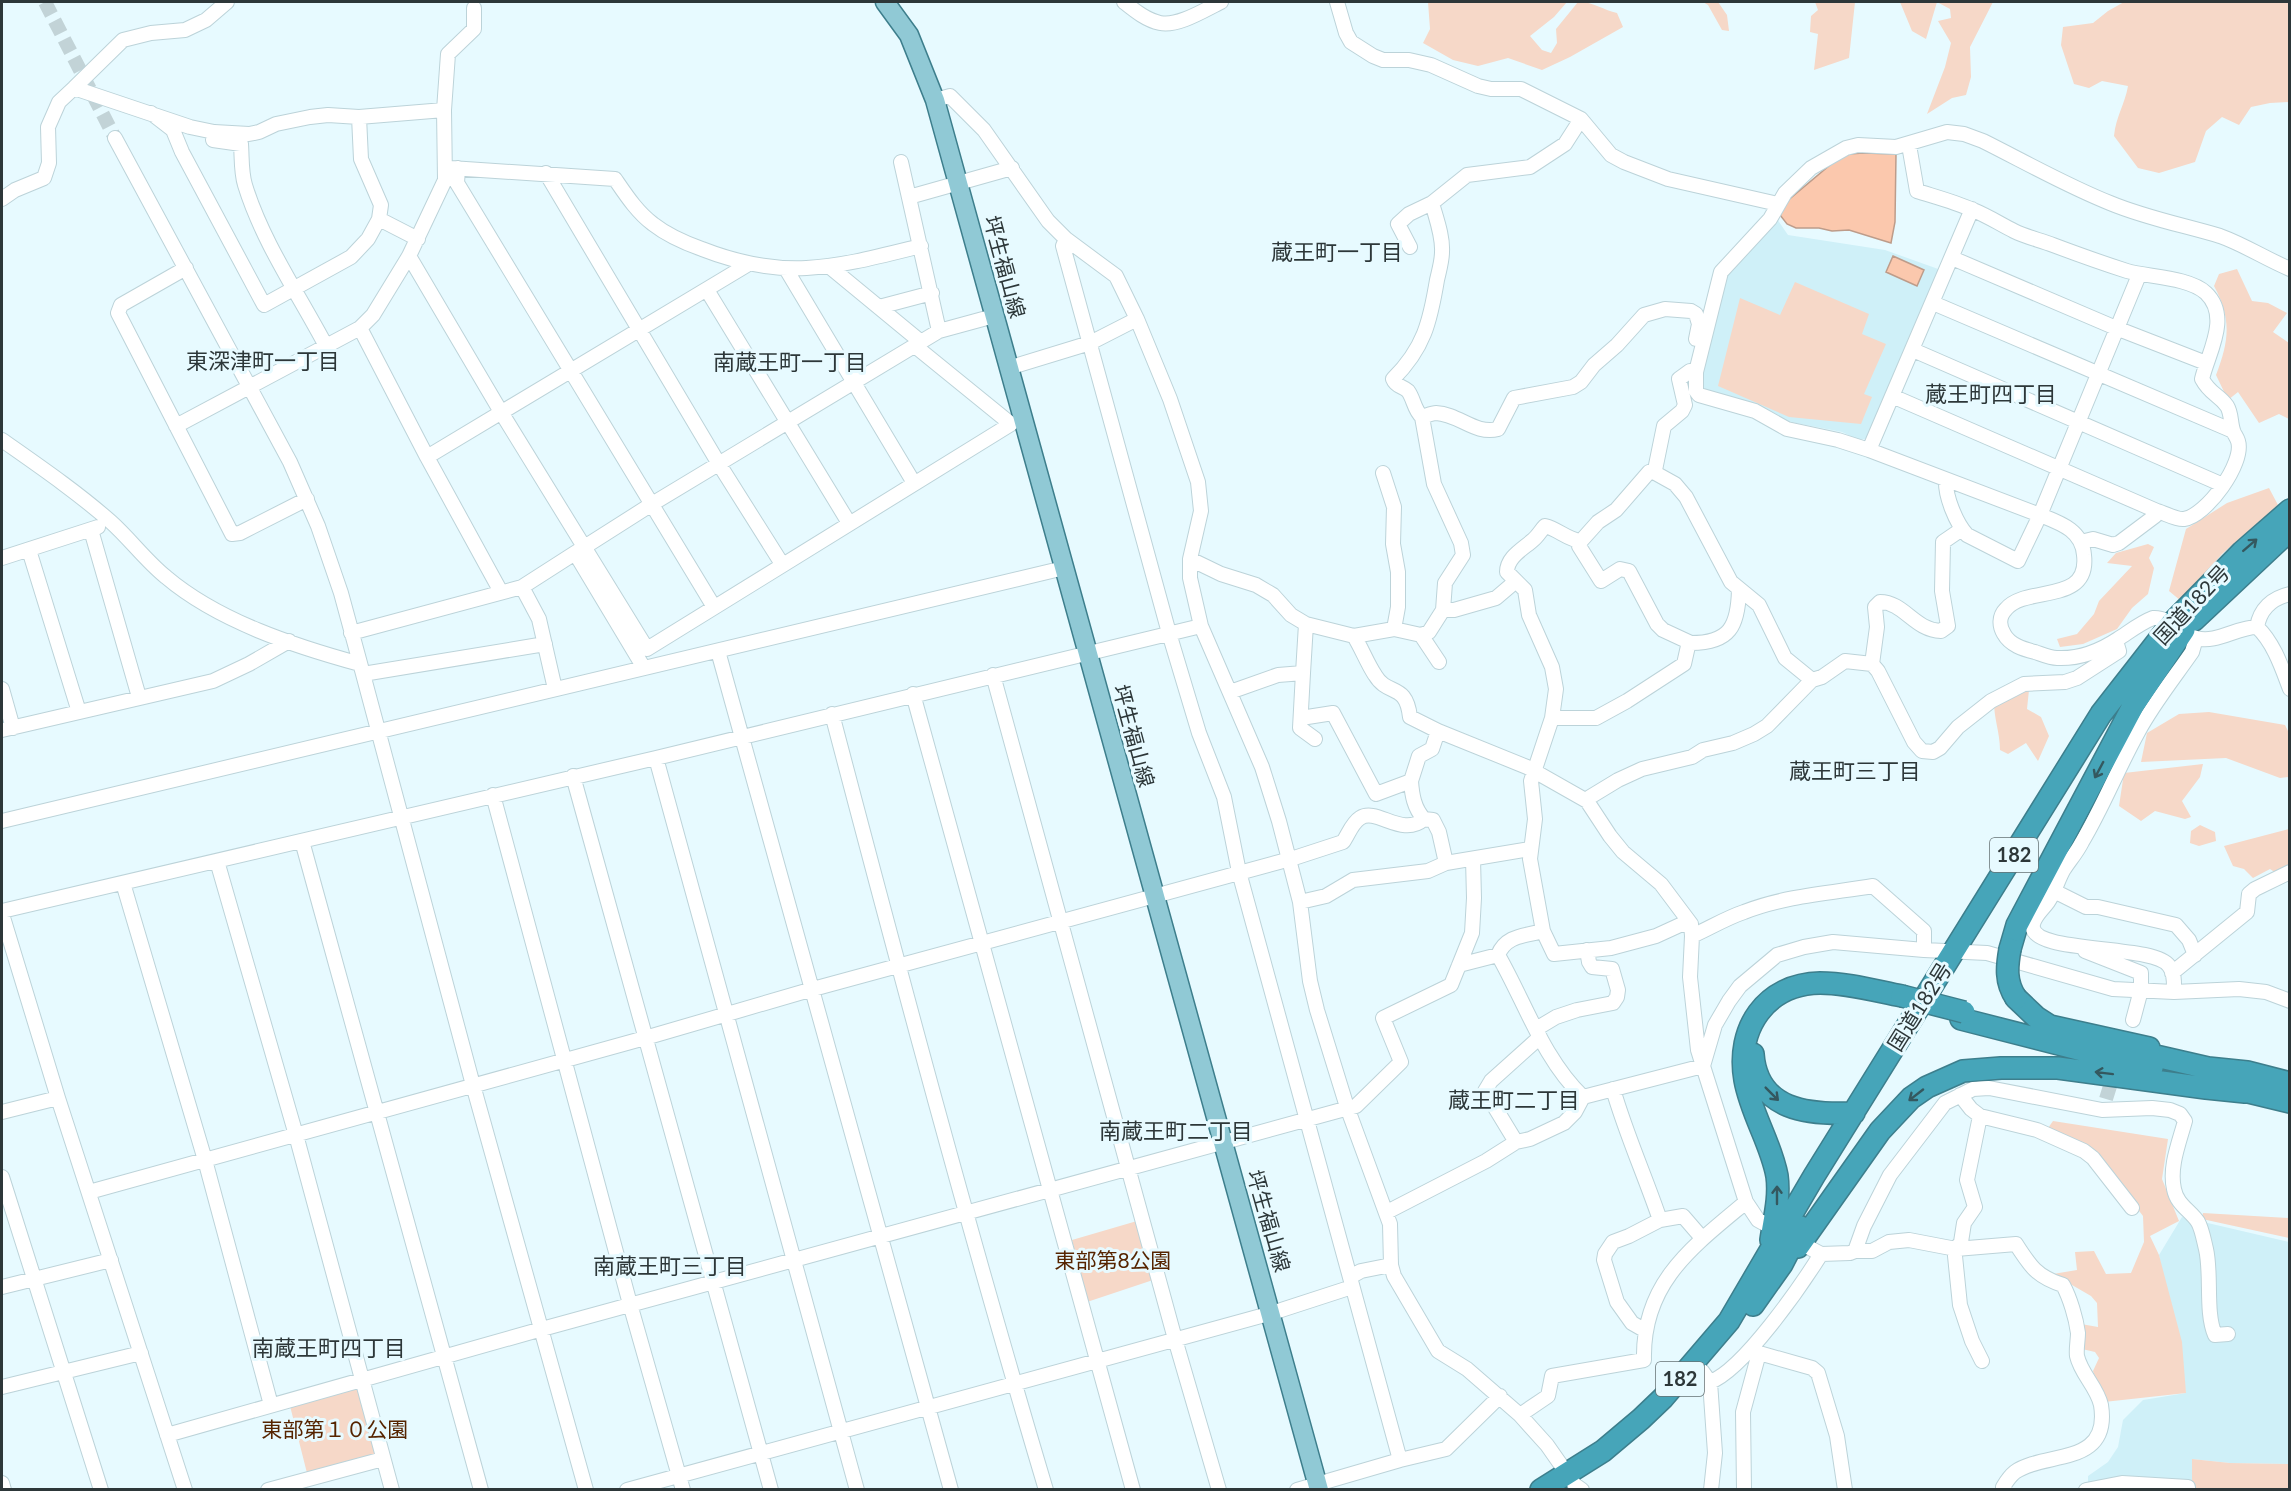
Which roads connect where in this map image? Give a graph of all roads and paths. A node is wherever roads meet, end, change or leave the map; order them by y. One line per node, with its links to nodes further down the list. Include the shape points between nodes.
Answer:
1 (227, 2): 7 (street, via 206,20 184,30 123,40)
2 (885, 2): 8 (main road, 坪生福山線, via 909,35)
3 (1124, 2): 4 (street, via 1161,24 1191,17)
4 (1221, 2)
5 (1337, 2): 12 (street, via 1351,42 1373,56 1431,65 1491,90 1521,89)
6 (474, 8): 9 (street, via 474,29 448,54)
7 (74, 88): 10 (street); 22 (street, via 59,102 48,127 49,163 44,178)
8 (935, 100): 18 (street, via 950,96 984,130); 20 (main road, 坪生福山線)
9 (444, 110): 11 (street); 17 (street)
10 (151, 113): 11 (street, via 190,127 249,134 310,117); 13 (street)
11 (359, 117): 26 (street, via 361,159 381,205)
12 (1581, 119): 23 (street, via 1564,144 1530,167 1467,175); 24 (street, via 1611,155 1624,162 1668,179)
13 (173, 130): 39 (street, via 241,144 242,167 251,200); 39 (street, via 264,305)
14 (115, 138): 35 (street)
15 (1909, 144): 24 (street, via 1846,148 1811,168); 25 (street, via 1917,191); 37 (street, via 1947,132 1964,134 2109,203 2219,236)
16 (901, 162): 21 (street)
17 (452, 168): 19 (street); 27 (street); 56 (street, via 457,183)
18 (1012, 168): 20 (street); 28 (street, via 1048,221)
19 (546, 173): 33 (street, via 615,179 640,213 659,229); 48 (street)
20 (957, 183): 21 (street); 44 (main road, 坪生福山線)
21 (909, 197): 29 (street)
22 (2, 199)
23 (1432, 203): 30 (street, via 1398,224); 63 (street, via 1442,252 1431,320 1418,347 1393,379 1408,391)
24 (1778, 204): 57 (street, via 1770,219 1721,272)
25 (1972, 209): 32 (street); 38 (street, via 2015,231)
26 (379, 219): 27 (street); 39 (street, via 368,239 351,257)
27 (418, 239): 31 (street)
28 (1066, 239): 45 (street, via 1116,276); 50 (street, via 1064,246)
29 (921, 246): 34 (street); 41 (street)
30 (1410, 247)
31 (410, 256): 46 (street, via 373,315); 62 (street)
32 (1952, 258): 42 (street); 47 (street)
33 (747, 265): 36 (street); 40 (street)
34 (830, 267): 36 (street); 43 (street)
35 (186, 268): 60 (street); 66 (street, via 121,305 118,313)
36 (786, 269): 59 (street)
37 (2289, 270)
38 (2139, 275): 47 (street); 54 (street, via 2156,275 2205,292 2214,307 2217,328 2215,345)
39 (296, 290): 52 (street)
40 (707, 290): 48 (street); 65 (street)
41 (932, 293): 43 (street); 49 (street)
42 (1933, 303): 53 (street); 58 (street)
43 (879, 307): 51 (street)
44 (994, 316): 49 (street); 55 (main road, 坪生福山線)
45 (1137, 319): 50 (street); 93 (street, via 1170,399 1197,482 1201,511)
46 (360, 328): 52 (street); 70 (street)
47 (2116, 328): 54 (street); 58 (street)
48 (640, 330): 56 (street); 71 (street)
49 (939, 332): 51 (street)
50 (1090, 343): 55 (street); 109 (street)
51 (918, 344): 59 (street); 76 (street, via 1011,423)
52 (326, 346): 60 (street)
53 (1912, 350): 61 (street); 64 (street)
54 (2206, 363): 67 (street, via 2202,379 2208,391 2229,409)
55 (1008, 368): 95 (main road, 坪生福山線)
56 (570, 370): 62 (street); 79 (street)
57 (1693, 372): 63 (street, via 1699,317 1691,311 1656,310 1644,315 1573,387 1514,398 1498,429 1479,429 1435,413); 69 (street, via 1699,395 1755,411 1787,429); 73 (street, via 1679,379 1685,405 1664,426)
58 (2097, 374): 64 (street); 67 (street)
59 (854, 383): 65 (street); 76 (street)
60 (248, 386): 66 (street); 78 (street)
61 (1892, 396): 69 (street); 72 (street)
62 (501, 412): 70 (street); 91 (street)
63 (1422, 417): 102 (street, via 1434,484 1463,555 1444,583)
64 (2078, 420): 72 (street); 77 (street)
65 (787, 424): 71 (street); 84 (street)
66 (176, 426): 78 (street, via 232,534)
67 (2233, 431): 77 (street, via 2239,442 2237,457)
68 (2, 440): 83 (street)
69 (1869, 450): 75 (street)
70 (427, 457): 99 (street)
71 (719, 464): 79 (street); 94 (street)
72 (2058, 469): 81 (street); 82 (street)
73 (1655, 470): 88 (street); 98 (street, via 1686,496 1731,582)
74 (1383, 473): 106 (street, via 1394,507 1398,607)
75 (1946, 480): 82 (street); 85 (street, via 1945,488)
76 (914, 483): 84 (street)
77 (2223, 484): 81 (street, via 2196,515 2182,520)
78 (307, 498): 108 (street)
79 (651, 504): 91 (street); 101 (street)
80 (2289, 510): 107 (highway, 国道182号 / 182, one-way to 80, via 2242,552)
81 (2157, 511): 89 (street, via 2120,543 2112,545 2093,539)
82 (2040, 515): 85 (street, via 2018,561); 89 (street, via 2066,526)
83 (111, 523): 86 (street); 112 (street, via 166,578 228,618)
84 (849, 523): 94 (street)
85 (1962, 529): 119 (street, via 1943,542 1942,591 1948,626 1931,631 1888,602 1880,602 1875,607 1877,627)
86 (91, 530): 90 (street); 130 (street)
87 (2289, 530): 107 (highway, 国道182号 / 182)
88 (1578, 541): 96 (street, via 1545,525 1507,566 1507,572); 114 (street, via 1601,580 1620,569 1629,571 1657,624)
89 (2081, 542): 113 (street, via 2085,563 2073,585 2013,602 2001,616 2000,627 2008,640 2023,649 2055,658 2093,652)
90 (29, 550): 92 (street); 131 (street)
91 (579, 550): 97 (street); 101 (street, via 647,649); 120 (street)
92 (2, 558)
93 (1190, 559): 103 (street, via 1273,594 1291,615); 104 (street, via 1190,578)
94 (782, 564): 101 (street)
95 (1064, 568): 116 (street); 117 (main road, 坪生福山線)
96 (1516, 581): 102 (street, via 1496,598); 134 (street, via 1525,590 1534,629 1552,667 1556,689)
97 (522, 587): 99 (street); 115 (street, via 539,619)
98 (1740, 590): 114 (street, via 1736,619 1725,636 1710,643); 124 (street, via 1758,605 1785,658)
99 (501, 592): 108 (street)
100 (2289, 594): 105 (street, via 2273,600 2259,615)
101 (714, 607)
102 (1443, 610): 110 (street, via 1429,632)
103 (1306, 624): 111 (street); 122 (street)
104 (1201, 626): 109 (street); 128 (street)
105 (2257, 627): 107 (street, via 2213,639); 127 (street, via 2280,664)
106 (1394, 629): 110 (street); 111 (street)
107 (2184, 630): 113 (street, via 2158,617); 158 (street, via 2192,652 2139,730); 169 (highway, 国道182号 / 182, via 2111,719); 186 (highway, one-way to 186, bridge, via 2133,706 2017,925 2010,949 2008,981 2016,998 2050,1026)
108 (351, 633): 121 (street)
109 (1169, 633): 117 (street); 155 (street, via 1199,733 1224,797)
110 (1421, 635): 118 (street)
111 (1354, 636): 137 (street, via 1375,676 1404,696 1410,717)
112 (289, 640): 121 (street); 130 (street, via 213,681)
113 (2116, 641): 119 (street, via 2119,651 2077,678 2024,684 1991,701 1933,752 1922,751 1914,742)
114 (1691, 643): 134 (street, via 1684,664 1596,718)
115 (545, 644): 121 (street); 126 (street)
116 (718, 651): 120 (street); 138 (street)
117 (1087, 652): 123 (street); 159 (main road, 坪生福山線)
118 (1439, 662)
119 (1872, 664): 124 (street, via 1845,661)
120 (644, 668): 126 (street)
121 (362, 669): 136 (street)
122 (1303, 673): 128 (street, via 1278,675); 133 (street)
123 (993, 675): 129 (street); 162 (street)
124 (1812, 680): 145 (street, via 1767,726 1754,734 1692,757 1642,769)
125 (2, 689): 135 (street)
126 (555, 689): 136 (street)
127 (2289, 689)
128 (1230, 692): 151 (street, via 1262,767)
129 (913, 694): 132 (street); 165 (street)
130 (139, 697): 131 (street)
131 (79, 712): 135 (street)
132 (831, 714): 138 (street); 173 (street)
133 (1301, 718): 139 (street, via 1300,728); 143 (street, via 1333,713 1376,794)
134 (1552, 718): 141 (street)
135 (7, 729)
136 (379, 731): 146 (street); 148 (street)
137 (1438, 731): 141 (street); 143 (street, via 1432,749 1419,756)
138 (740, 737): 140 (street); 175 (street)
139 (1315, 740)
140 (656, 758): 142 (street); 180 (street)
141 (1533, 771): 145 (street); 150 (street, via 1535,819)
142 (573, 776): 144 (street); 183 (street)
143 (1411, 781): 147 (street, via 1413,799)
144 (493, 795): 146 (street); 184 (street)
145 (1587, 801): 163 (street, via 1623,852 1661,884)
146 (401, 818): 149 (street); 188 (street)
147 (1424, 819): 151 (street, via 1405,826 1367,815 1360,817 1343,842); 154 (street, via 1433,820 1439,832)
148 (2, 821)
149 (302, 841): 153 (street); 196 (street)
150 (1530, 849): 152 (street); 164 (street)
151 (1288, 858): 155 (street); 160 (street)
152 (1473, 859): 154 (street); 172 (street, via 1472,933)
153 (217, 861): 157 (street); 200 (street)
154 (1446, 863): 160 (street, via 1428,871 1353,880 1326,896)
155 (1239, 872): 159 (street); 199 (street)
156 (2289, 872): 171 (street, via 2254,889 2249,894 2247,912)
157 (123, 883): 161 (street); 203 (street)
158 (2054, 891): 166 (street, via 2037,915 2032,931 2043,939); 171 (street, via 2086,907 2176,925)
159 (1154, 895): 162 (street); 201 (main road, 坪生福山線)
160 (1300, 902): 194 (street, via 1310,981)
161 (2, 913): 192 (street)
162 (1060, 921): 165 (street); 204 (street)
163 (1692, 930): 167 (street, via 1680,925 1656,936); 168 (street, via 1790,899 1873,886 1924,931); 185 (street, via 1690,977)
164 (1543, 931): 167 (street, via 1554,954); 170 (street, via 1508,940)
165 (981, 943): 173 (street); 206 (street)
166 (2079, 946): 174 (street, via 2163,960); 176 (street, via 2082,951 2141,974)
167 (1587, 950): 182 (street, via 1592,967 1612,969 1615,973 1617,997 1613,1004 1556,1017)
168 (1924, 950): 169 (street); 185 (street, via 1833,942 1777,955 1728,1001 1715,1024)
169 (1962, 953): 176 (street, via 1998,956 2113,989); 197 (highway, 国道182号 / 182); 214 (highway, 国道182号 / 182, via 1826,1182)
170 (1498, 955): 172 (street); 182 (street)
171 (2195, 955): 174 (street)
172 (1459, 965): 194 (street, via 1451,985 1383,1018 1401,1062 1356,1106)
173 (898, 966): 175 (street); 211 (street)
174 (2172, 973): 177 (street)
175 (813, 989): 180 (street); 213 (street)
176 (2141, 990): 177 (street); 181 (street)
177 (2174, 992): 179 (street, via 2239,989 2266,992)
178 (1900, 1001): 186 (highway, bridge, via 2208,1068); 197 (highway, one-way to 197, via 1838,993 1804,995 1776,1006 1757,1031 1753,1056 1757,1074 1774,1098 1815,1114); 214 (highway, one-way to 178, via 1778,1205 1777,1176 1744,1073 1746,1034 1753,1019 1760,1008 1784,992 1820,983)
179 (2289, 1001)
180 (725, 1015): 183 (street); 221 (street)
181 (2133, 1020)
182 (1538, 1033): 191 (street, via 1570,1085); 202 (street, via 1485,1091)
183 (645, 1038): 184 (street); 224 (street)
184 (564, 1060): 188 (street); 227 (street)
185 (1703, 1066): 189 (street); 208 (street)
186 (2246, 1082): 187 (highway); 193 (highway); 214 (highway, one-way to 214, via 2206,1088 2058,1068 1963,1071 1927,1087 1903,1106)
187 (2289, 1083)
188 (473, 1085): 196 (street); 229 (street)
189 (1613, 1089): 191 (street); 212 (street)
190 (1960, 1095): 198 (street); 217 (street, via 1945,1103 1890,1175); 231 (street, via 1989,1088 2180,1114 2185,1122 2172,1173 2174,1189 2177,1200 2199,1223 2206,1249 2211,1327 2215,1335)
191 (1583, 1097): 202 (street, via 1564,1123)
192 (58, 1098): 195 (street); 207 (street)
193 (2289, 1102)
194 (1347, 1107): 199 (street); 210 (street)
195 (2, 1112)
196 (378, 1113): 200 (street); 235 (street)
197 (1854, 1113): 214 (highway, 国道182号 / 182, via 1814,1176)
198 (1980, 1116): 209 (street, via 2037,1130 2084,1151); 216 (street, via 1966,1180 1975,1207 1964,1223)
199 (1306, 1119): 201 (street); 225 (street)
200 (296, 1135): 203 (street); 240 (street)
201 (1221, 1142): 204 (street); 228 (main road, 坪生福山線)
202 (1516, 1142): 210 (street)
203 (205, 1160): 207 (street); 244 (street)
204 (1128, 1168): 206 (street); 232 (street)
205 (2, 1177): 223 (street)
206 (1048, 1189): 211 (street); 236 (street)
207 (89, 1192): 220 (street)
208 (1746, 1202): 214 (street, via 1758,1220); 215 (street)
209 (2132, 1208)
210 (1387, 1212): 222 (street, via 1392,1231)
211 (966, 1213): 213 (street); 241 (street)
212 (1660, 1220): 215 (street, via 1683,1216); 230 (street, via 1613,1242 1604,1260 1617,1302 1632,1323)
213 (882, 1236): 221 (street); 245 (street)
214 (1787, 1236): 218 (street); 219 (highway, 国道182号 / 182)
215 (1702, 1238): 230 (street, via 1665,1280)
216 (1956, 1249): 217 (street, via 1909,1240 1889,1242 1872,1251); 237 (street, via 1960,1305); 276 (street, via 2016,1244 2031,1268 2063,1285 2078,1332 2077,1356 2100,1402 2100,1423 2091,1444 2082,1451 2014,1472 2003,1487)
217 (1855, 1251): 218 (street)
218 (1821, 1254): 233 (street)
219 (1776, 1258): 239 (highway, 国道182号 / 182, via 1738,1328); 254 (highway, 国道182号 / 182, via 1663,1398 1603,1451)
220 (111, 1260): 223 (street); 234 (street)
221 (795, 1260): 224 (street); 247 (street)
222 (1392, 1265): 225 (street, via 1360,1271); 243 (street, via 1394,1276 1438,1351)
223 (35, 1280): 226 (street); 238 (street)
224 (714, 1281): 227 (street); 249 (street)
225 (1351, 1282): 228 (street); 251 (street)
226 (2, 1287)
227 (630, 1304): 229 (street); 252 (street)
228 (1272, 1313): 232 (street); 256 (main road, 坪生福山線)
229 (542, 1329): 235 (street); 262 (street)
230 (1646, 1331): 246 (street, via 1644,1360 1552,1376 1548,1396)
231 (2228, 1334)
232 (1175, 1339): 236 (street); 270 (street)
233 (1756, 1351): 239 (street, via 1720,1378); 274 (street, via 1743,1412); 275 (street, via 1818,1373 1837,1436)
234 (141, 1353): 238 (street); 248 (street)
235 (445, 1356): 240 (street); 261 (street)
236 (1096, 1360): 241 (street); 269 (street)
237 (1982, 1361)
238 (64, 1373): 242 (street); 258 (street)
239 (1706, 1376): 254 (highway, 国道182号 / 182, via 1592,1474); 273 (street, via 1715,1454)
240 (361, 1380): 244 (street); 250 (street)
241 (1014, 1384): 245 (street); 268 (street)
242 (2, 1387)
243 (1500, 1396): 246 (street); 251 (street, via 1446,1449)
244 (271, 1405): 248 (street)
245 (928, 1408): 247 (street); 267 (street)
246 (1520, 1414): 254 (street)
247 (840, 1432): 249 (street); 266 (street)
248 (167, 1435): 259 (street)
249 (762, 1453): 252 (street); 265 (street)
250 (383, 1459): 255 (street); 260 (street)
251 (1400, 1460): 256 (street)
252 (679, 1474): 263 (street); 264 (street)
253 (2, 1483): 257 (street)
254 (1573, 1484): 272 (highway, 国道182号 / 182)
255 (387, 1487)
256 (1318, 1487): 271 (street)
257 (4, 1490)
258 (101, 1490)
259 (185, 1490)
260 (268, 1490)
261 (481, 1490)
262 (586, 1490)
263 (627, 1490)
264 (683, 1490)
265 (771, 1490)
266 (857, 1490)
267 (951, 1490)
268 (1046, 1490)
269 (1133, 1490)
270 (1219, 1490)
271 (1297, 1490)
272 (1540, 1490)
273 (1711, 1490)
274 (1744, 1490)
275 (1845, 1490)
276 (2005, 1490)
277 (2086, 1490): 278 (street, via 2122,1483)
278 (2188, 1490)

